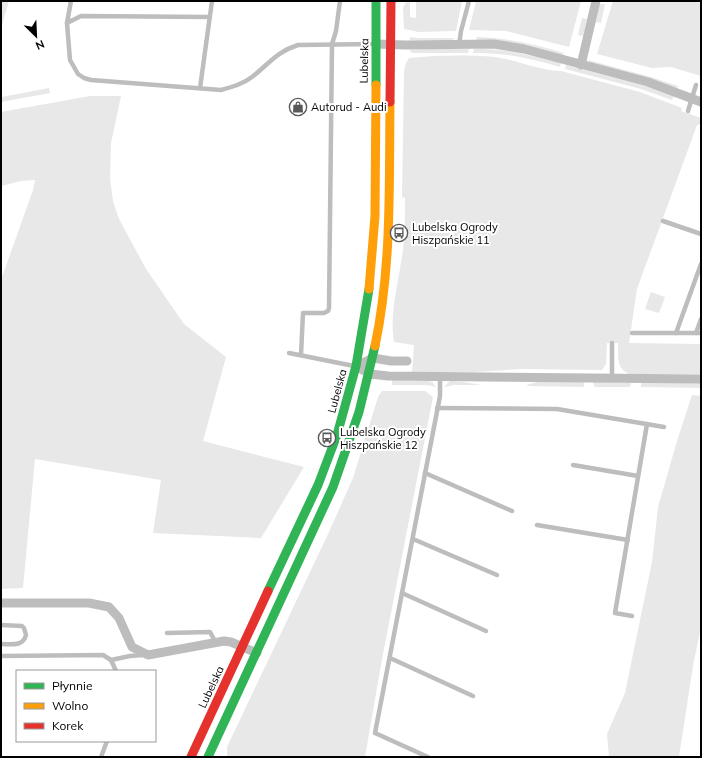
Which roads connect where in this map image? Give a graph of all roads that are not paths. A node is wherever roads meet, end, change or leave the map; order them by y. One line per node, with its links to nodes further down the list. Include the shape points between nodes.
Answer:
1 (71, 1): 9 (lane)
2 (212, 1): 8 (lane)
3 (340, 1): 10 (lane)
4 (376, 1): 11 (main road, Lubelska)
5 (469, 1): 12 (lane)
6 (596, 1): 14 (street)
7 (391, 2): 13 (main road)
8 (210, 17): 9 (lane, via 81,16); 16 (lane)
9 (67, 23): 16 (lane, via 70,60 78,74 84,78)
10 (332, 44): 11 (lane); 16 (lane, via 298,45 288,48 241,84 221,90); 31 (lane, via 329,308 324,313 303,313)
11 (376, 44): 13 (street); 20 (main road, Lubelska)
12 (459, 44): 13 (street); 14 (street, via 494,44)
13 (391, 45): 21 (main road)
14 (581, 65): 17 (street, via 648,82)
15 (696, 85): 17 (lane)
16 (200, 88)
17 (692, 98): 18 (street); 19 (lane)
18 (701, 102)
19 (688, 111)
20 (374, 196): 21 (main road, via 382,192); 34 (main road, Lubelska, via 375,216 366,317)
21 (389, 196): 32 (main road, via 385,283)
22 (663, 221): 23 (lane)
23 (701, 234)
24 (701, 264): 27 (lane)
25 (701, 319): 28 (lane)
26 (632, 333): 27 (lane)
27 (676, 333): 28 (lane)
28 (698, 333)
29 (612, 343): 37 (lane)
30 (289, 352): 31 (lane)
31 (301, 355): 34 (lane)
32 (373, 358): 33 (street); 34 (street); 35 (main road)
33 (407, 361)
34 (356, 366): 35 (street); 58 (main road, Lubelska, via 337,434 318,485)
35 (370, 374): 36 (street); 59 (main road, via 343,463)
36 (440, 377): 37 (street); 39 (lane)
37 (612, 378): 38 (street)
38 (701, 379)
39 (437, 408): 40 (lane, via 557,409); 43 (lane)
40 (647, 424): 41 (lane); 44 (lane)
41 (664, 427)
42 (573, 465): 44 (lane)
43 (425, 472): 45 (lane); 47 (lane)
44 (638, 476): 48 (lane)
45 (512, 511)
46 (537, 525): 48 (lane)
47 (413, 539): 49 (lane); 50 (lane)
48 (628, 540): 52 (lane, via 615,613)
49 (497, 575)
50 (402, 593): 54 (lane); 62 (lane)
51 (1, 603): 60 (street, via 89,603 109,607 119,618 132,647)
52 (632, 616)
53 (1, 625): 57 (lane, via 22,626 26,635 23,642)
54 (486, 630)
55 (167, 633): 56 (lane, via 210,632)
56 (216, 643): 58 (street, via 224,641); 60 (street)
57 (1, 644)
58 (243, 646): 59 (street); 68 (main road, Lubelska)
59 (257, 653): 69 (main road)
60 (148, 655): 63 (lane)
61 (1, 656): 63 (lane, via 103,655)
62 (390, 658): 65 (lane); 70 (lane, via 375,733)
63 (111, 660): 64 (lane)
64 (116, 670)
65 (473, 696)
66 (107, 742): 67 (lane)
67 (101, 757)
68 (191, 757)
69 (208, 757)
70 (428, 757)

